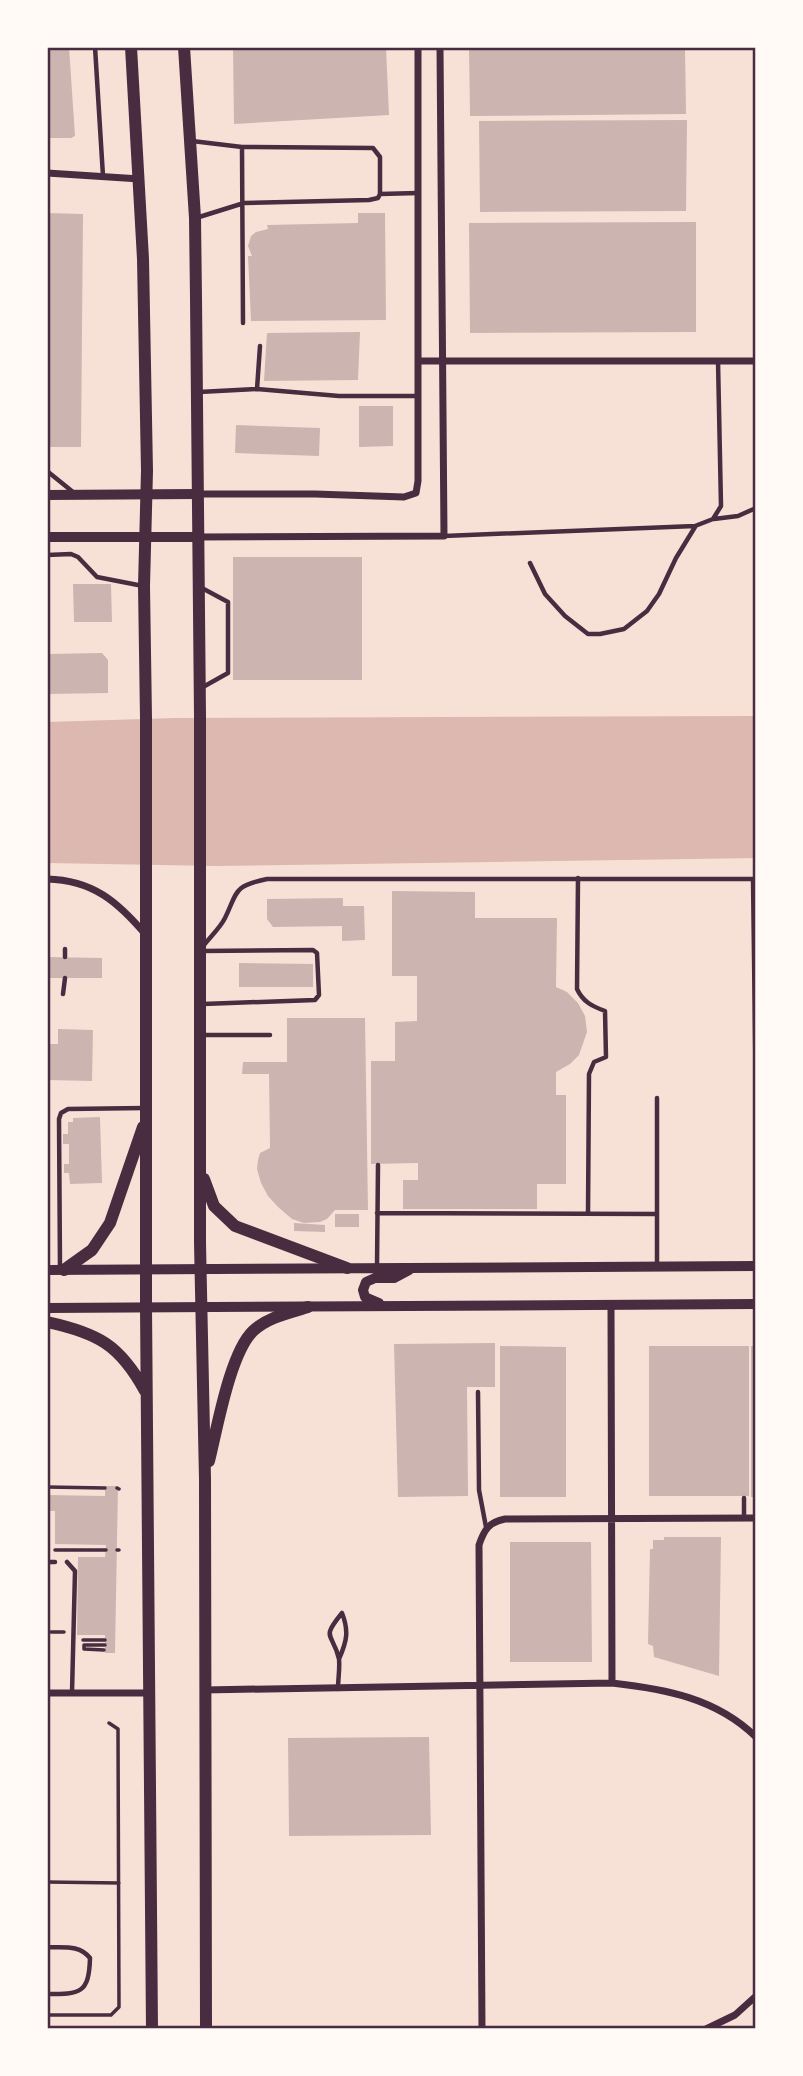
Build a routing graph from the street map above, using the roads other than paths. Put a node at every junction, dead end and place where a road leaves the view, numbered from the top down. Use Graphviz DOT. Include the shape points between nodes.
graph roads {
  1 [pos="95,47"];
  2 [pos="131,47"];
  3 [pos="184,47"];
  4 [pos="418,47"];
  5 [pos="440,47"];
  6 [pos="190,141"];
  7 [pos="242,146"];
  8 [pos="47,173"];
  9 [pos="103,176"];
  10 [pos="140,179"];
  11 [pos="418,193"];
  12 [pos="380,194"];
  13 [pos="244,203"];
  14 [pos="195,218"];
  15 [pos="243,323"];
  16 [pos="260,346"];
  17 [pos="418,361"];
  18 [pos="443,361"];
  19 [pos="718,361"];
  20 [pos="756,361"];
  21 [pos="257,389"];
  22 [pos="197,392"];
  23 [pos="418,396"];
  24 [pos="47,471"];
  25 [pos="147,494"];
  26 [pos="197,494"];
  27 [pos="47,495"];
  28 [pos="77,495"];
  29 [pos="756,509"];
  30 [pos="713,519"];
  31 [pos="695,526"];
  32 [pos="444,536"];
  33 [pos="47,537"];
  34 [pos="146,537"];
  35 [pos="197,537"];
  36 [pos="47,555"];
  37 [pos="530,563"];
  38 [pos="197,585"];
  39 [pos="144,586"];
  40 [pos="199,689"];
  41 [pos="578,878"];
  42 [pos="47,879"];
  43 [pos="754,879"];
  44 [pos="146,936"];
  45 [pos="65,949"];
  46 [pos="199,951"];
  47 [pos="65,957"];
  48 [pos="65,978"];
  49 [pos="63,994"];
  50 [pos="199,1004"];
  51 [pos="754,1012"];
  52 [pos="199,1035"];
  53 [pos="270,1035"];
  54 [pos="657,1098"];
  55 [pos="756,1109"];
  56 [pos="146,1112"];
  57 [pos="378,1166"];
  58 [pos="200,1169"];
  59 [pos="377,1213"];
  60 [pos="589,1214"];
  61 [pos="657,1214"];
  62 [pos="657,1266"];
  63 [pos="756,1266"];
  64 [pos="347,1268"];
  65 [pos="377,1268"];
  66 [pos="201,1269"];
  67 [pos="411,1269"];
  68 [pos="47,1270"];
  69 [pos="62,1270"];
  70 [pos="146,1270"];
  71 [pos="756,1304"];
  72 [pos="611,1305"];
  73 [pos="392,1306"];
  74 [pos="146,1307"];
  75 [pos="201,1307"];
  76 [pos="308,1307"];
  77 [pos="47,1308"];
  78 [pos="47,1322"];
  79 [pos="478,1392"];
  80 [pos="147,1395"];
  81 [pos="205,1479"];
  82 [pos="744,1498"];
  83 [pos="611,1518"];
  84 [pos="744,1518"];
  85 [pos="756,1518"];
  86 [pos="486,1527"];
  87 [pos="47,1562"];
  88 [pos="55,1562"];
  89 [pos="68,1562"];
  90 [pos="339,1660"];
  91 [pos="612,1683"];
  92 [pos="479,1687"];
  93 [pos="338,1689"];
  94 [pos="204,1690"];
  95 [pos="47,1693"];
  96 [pos="72,1693"];
  97 [pos="148,1693"];
  98 [pos="756,1737"];
  99 [pos="47,1947"];
  100 [pos="47,1994"];
  101 [pos="756,1996"];
  102 [pos="152,2029"];
  103 [pos="206,2029"];
  104 [pos="482,2029"];
  105 [pos="706,2029"];
  1 -- 9 [label="lane"];
  2 -- 10 [label="main road"];
  3 -- 6 [label="main road"];
  4 -- 11 [label="street"];
  5 -- 18 [label="street"];
  6 -- 7 [label="lane"];
  6 -- 14 [label="main road"];
  7 -- 12 [label="lane" via="373,148 380,157"];
  7 -- 13 [label="lane"];
  8 -- 9 [label="street"];
  9 -- 10 [label="street"];
  10 -- 25 [label="main road"];
  11 -- 12 [label="lane"];
  11 -- 17 [label="street"];
  12 -- 13 [label="lane" via="369,200"];
  13 -- 14 [label="lane"];
  13 -- 15 [label="lane"];
  14 -- 22 [label="main road"];
  16 -- 21 [label="lane"];
  17 -- 18 [label="street"];
  17 -- 23 [label="street"];
  18 -- 19 [label="street"];
  18 -- 32 [label="street"];
  19 -- 20 [label="street"];
  19 -- 30 [label="lane" via="721,506"];
  21 -- 22 [label="lane"];
  21 -- 23 [label="lane"];
  22 -- 26 [label="main road"];
  23 -- 26 [label="street" via="416,493 404,497"];
  24 -- 28 [label="lane"];
  25 -- 26 [label="street"];
  25 -- 28 [label="street"];
  25 -- 34 [label="main road"];
  26 -- 35 [label="main road"];
  27 -- 28 [label="street"];
  29 -- 30 [label="lane"];
  30 -- 31 [label="lane"];
  31 -- 32 [label="lane"];
  31 -- 37 [label="lane" via="659,594 647,611 624,629 588,634 545,594"];
  32 -- 35 [label="street"];
  33 -- 34 [label="street"];
  34 -- 35 [label="street"];
  34 -- 39 [label="main road"];
  35 -- 38 [label="main road"];
  36 -- 39 [label="lane" via="71,554 97,577"];
  38 -- 40 [label="main road"];
  38 -- 40 [label="lane" via="228,602 228,673"];
  39 -- 44 [label="main road"];
  40 -- 46 [label="main road"];
  41 -- 43 [label="lane"];
  41 -- 46 [label="lane" via="267,879 234,894 224,920"];
  41 -- 60 [label="lane" via="577,989 588,1004 605,1011 606,1057 594,1062 589,1074"];
  42 -- 44 [label="street" via="75,881 99,892"];
  43 -- 51 [label="lane"];
  44 -- 56 [label="main road"];
  45 -- 47 [label="lane"];
  46 -- 50 [label="main road"];
  46 -- 50 [label="lane" via="313,950 317,953 319,995 315,1000"];
  48 -- 49 [label="lane"];
  50 -- 52 [label="main road"];
  51 -- 55 [label="lane"];
  52 -- 53 [label="lane"];
  52 -- 58 [label="main road"];
  54 -- 61 [label="lane"];
  56 -- 69 [label="main road" via="110,1223 92,1250"];
  56 -- 69 [label="lane" via="61,1112"];
  56 -- 70 [label="main road"];
  57 -- 59 [label="lane"];
  58 -- 64 [label="main road" via="214,1206 235,1226"];
  58 -- 66 [label="main road"];
  59 -- 60 [label="lane"];
  59 -- 65 [label="lane"];
  60 -- 61 [label="lane"];
  61 -- 62 [label="lane"];
  62 -- 63 [label="street"];
  62 -- 67 [label="street"];
  64 -- 65 [label="street"];
  64 -- 66 [label="street"];
  65 -- 67 [label="street"];
  66 -- 70 [label="street"];
  66 -- 75 [label="main road"];
  67 -- 73 [label="street" via="394,1278 372,1278 363,1286 369,1300"];
  68 -- 69 [label="street"];
  69 -- 70 [label="street"];
  70 -- 74 [label="main road"];
  71 -- 72 [label="street"];
  72 -- 73 [label="street"];
  72 -- 83 [label="street"];
  73 -- 76 [label="street"];
  74 -- 75 [label="street"];
  74 -- 77 [label="street"];
  74 -- 80 [label="main road"];
  75 -- 76 [label="street"];
  75 -- 81 [label="main road"];
  76 -- 81 [label="main road" via="269,1320 246,1339 230,1379"];
  78 -- 80 [label="main road" via="110,1345 124,1357"];
  79 -- 86 [label="lane" via="479,1490"];
  80 -- 97 [label="main road"];
  81 -- 94 [label="main road"];
  82 -- 84 [label="lane"];
  83 -- 84 [label="street"];
  83 -- 86 [label="street" via="505,1519"];
  83 -- 91 [label="street"];
  84 -- 85 [label="street"];
  86 -- 92 [label="street" via="479,1545"];
  87 -- 88 [label="lane"];
  89 -- 96 [label="lane" via="75,1571"];
  90 -- 90 [label="lane" via="347,1635 342,1613 328,1635"];
  90 -- 93 [label="lane"];
  91 -- 92 [label="street"];
  91 -- 98 [label="street" via="655,1688 719,1708"];
  92 -- 93 [label="street"];
  92 -- 104 [label="street"];
  93 -- 94 [label="street"];
  94 -- 103 [label="main road"];
  95 -- 96 [label="street"];
  96 -- 97 [label="street"];
  97 -- 102 [label="main road"];
  99 -- 100 [label="lane" via="76,1948 90,1958 83,1989"];
  101 -- 105 [label="street" via="735,2015"];
}
